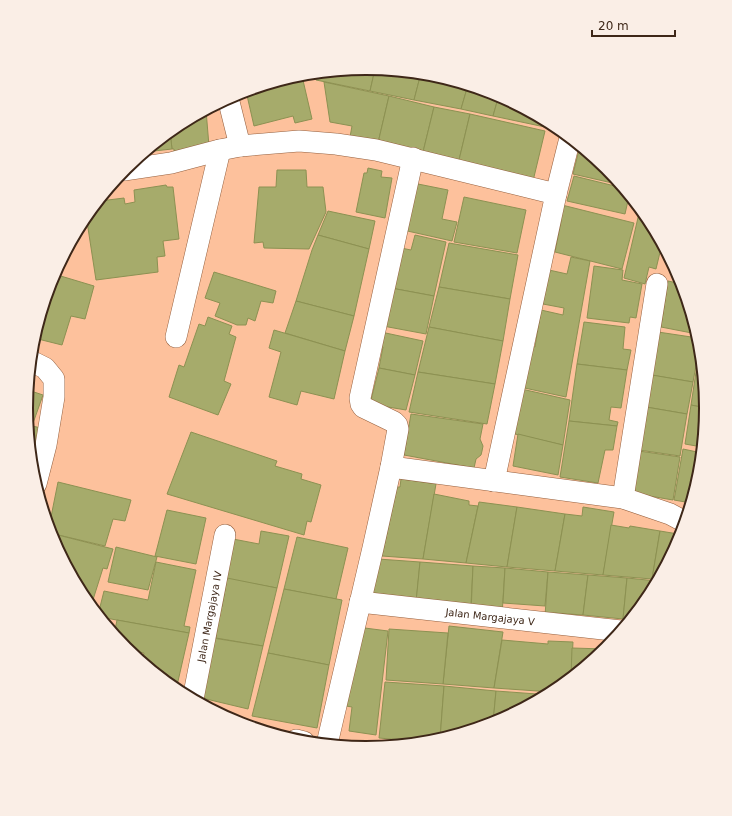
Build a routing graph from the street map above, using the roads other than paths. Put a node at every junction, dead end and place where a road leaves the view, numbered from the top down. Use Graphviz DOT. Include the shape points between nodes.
graph roads {
  1 [pos="230,104"];
  2 [pos="569,144"];
  3 [pos="240,146"];
  4 [pos="220,150"];
  5 [pos="412,158"];
  6 [pos="136,168"];
  7 [pos="556,194"];
  8 [pos="656,284"];
  9 [pos="176,337"];
  10 [pos="36,364"];
  11 [pos="391,467"];
  12 [pos="39,473"];
  13 [pos="494,481"];
  14 [pos="623,498"];
  15 [pos="680,519"];
  16 [pos="225,535"];
  17 [pos="360,602"];
  18 [pos="615,629"];
  19 [pos="194,693"];
  20 [pos="327,738"];
  1 -- 3 [label="street"];
  2 -- 7 [label="street"];
  3 -- 4 [label="street"];
  3 -- 5 [label="street" via="299,141 376,150"];
  4 -- 6 [label="street" via="171,163"];
  4 -- 9 [label="street"];
  5 -- 7 [label="street"];
  5 -- 11 [label="street" via="360,398 364,408 397,425"];
  7 -- 13 [label="street"];
  8 -- 14 [label="street"];
  10 -- 12 [label="street" via="45,368 54,379 54,397"];
  11 -- 13 [label="street"];
  11 -- 17 [label="street"];
  13 -- 14 [label="street"];
  14 -- 15 [label="street"];
  16 -- 19 [label="street, Jalan Margajaya IV"];
  17 -- 18 [label="street, Jalan Margajaya V"];
  17 -- 20 [label="street"];
}
